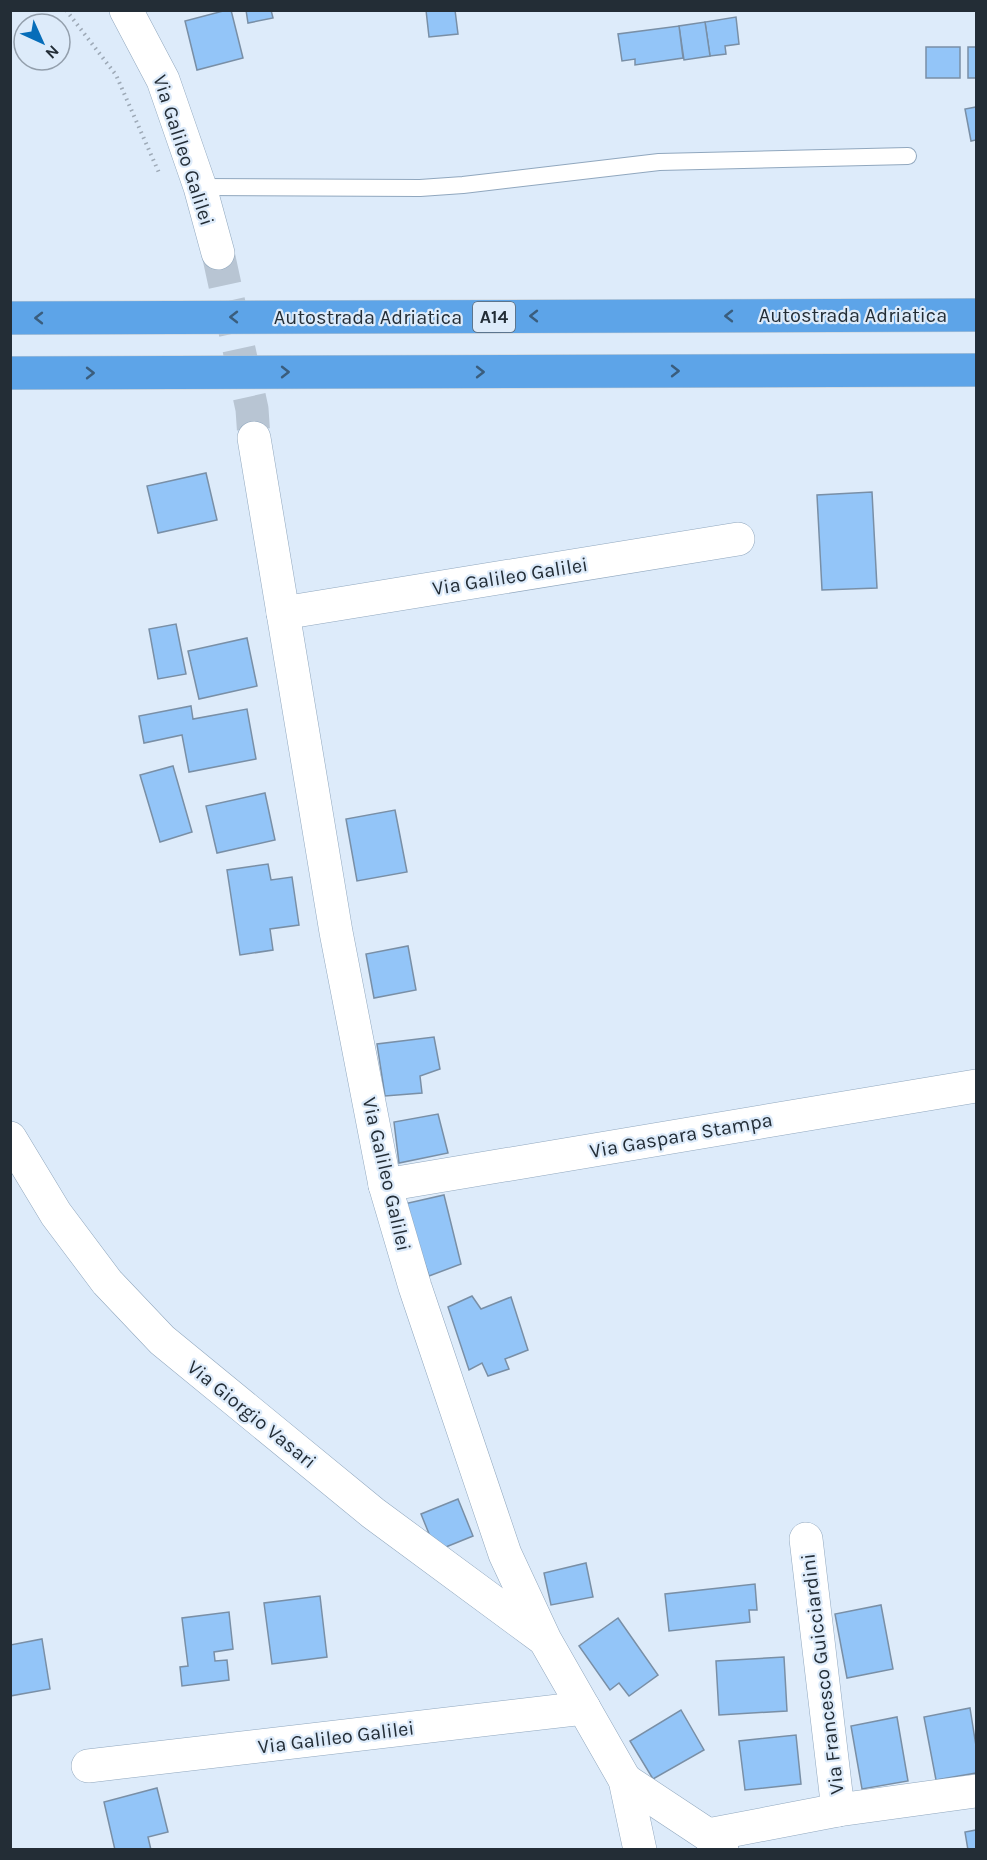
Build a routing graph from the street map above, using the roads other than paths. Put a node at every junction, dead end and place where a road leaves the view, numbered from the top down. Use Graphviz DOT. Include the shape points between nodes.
graph roads {
  1 [pos="130,13"];
  2 [pos="908,156"];
  3 [pos="200,187"];
  4 [pos="218,253"];
  5 [pos="976,315"];
  6 [pos="10,318"];
  7 [pos="976,370"];
  8 [pos="10,373"];
  9 [pos="254,438"];
  10 [pos="738,539"];
  11 [pos="283,613"];
  12 [pos="976,1086"];
  13 [pos="10,1138"];
  14 [pos="386,1185"];
  15 [pos="806,1539"];
  16 [pos="545,1640"];
  17 [pos="584,1708"];
  18 [pos="88,1766"];
  19 [pos="625,1780"];
  20 [pos="976,1791"];
  21 [pos="838,1809"];
  22 [pos="715,1842"];
  23 [pos="640,1850"];
  1 -- 3 [label="street, Via Galileo Galilei" via="163,80"];
  2 -- 3 [label="lane" via="659,162 420,188"];
  3 -- 4 [label="street, Via Galileo Galilei"];
  5 -- 6 [label="highway, Autostrada Adriatica / A14, one-way"];
  8 -- 7 [label="highway, one-way"];
  9 -- 11 [label="street, Via Galileo Galilei"];
  10 -- 11 [label="street, Via Galileo Galilei"];
  11 -- 14 [label="street, Via Galileo Galilei" via="336,932"];
  12 -- 14 [label="street, Via Gaspara Stampa"];
  13 -- 16 [label="street, Via Giorgio Vasari" via="56,1214 107,1282 162,1340 373,1513"];
  14 -- 16 [label="street, Via Galileo Galilei" via="415,1287 501,1543"];
  15 -- 21 [label="street, Via Francesco Guicciardini"];
  16 -- 17 [label="street, Via Galileo Galilei"];
  17 -- 18 [label="street, Via Galileo Galilei"];
  17 -- 19 [label="street, Via Galileo Galilei"];
  19 -- 22 [label="street"];
  19 -- 23 [label="street, Via Galileo Galilei"];
  20 -- 21 [label="street"];
  21 -- 22 [label="street"];
}
